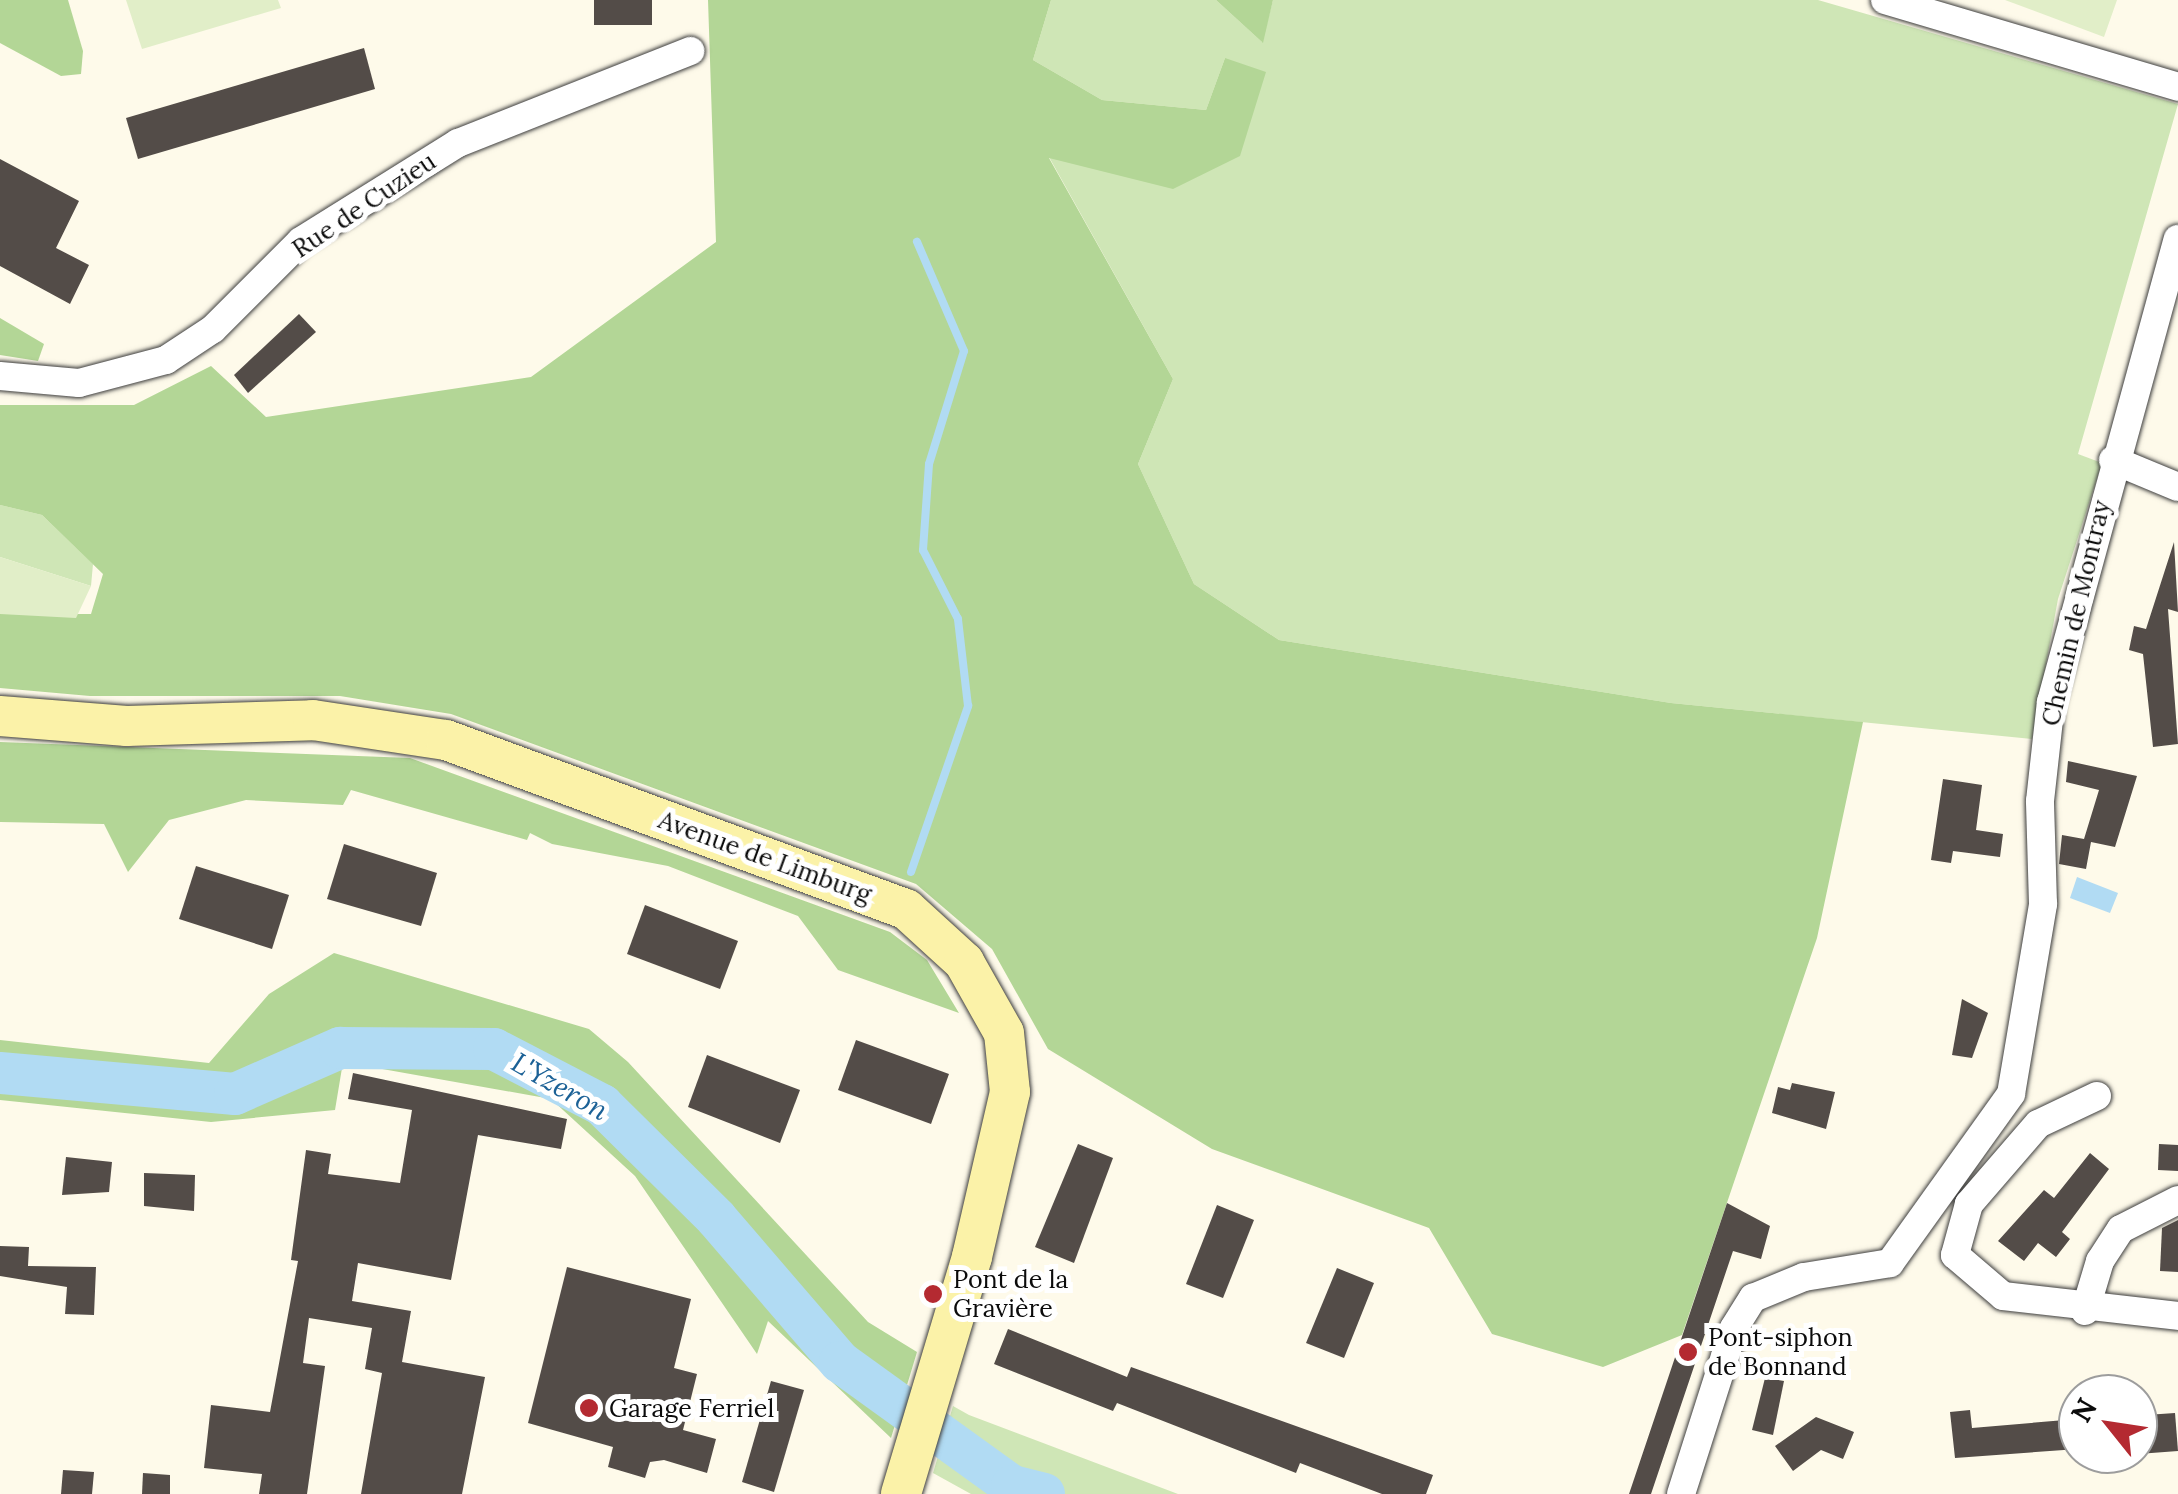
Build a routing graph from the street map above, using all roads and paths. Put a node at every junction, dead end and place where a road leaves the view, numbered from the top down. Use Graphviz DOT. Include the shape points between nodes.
graph roads {
  1 [pos="1885,0"];
  2 [pos="690,52"];
  3 [pos="2178,87"];
  4 [pos="2178,238"];
  5 [pos="0,376"];
  6 [pos="2113,460"];
  7 [pos="2178,487"];
  8 [pos="0,716"];
  9 [pos="2097,1096"];
  10 [pos="2178,1200"];
  11 [pos="2084,1310"];
  12 [pos="2178,1316"];
  13 [pos="904,1481"];
  14 [pos="1681,1494"];
  1 -- 3 [label="street"];
  2 -- 5 [label="street, Rue de Cuzieu" via="458,143 301,241 213,329 166,360 79,383"];
  4 -- 6 [label="street, Chemin de Montray"];
  6 -- 7 [label="street"];
  6 -- 14 [label="street, Chemin de Montray" via="2051,702 2040,801 2043,904 2010,1094 1890,1263 1804,1276 1753,1298 1734,1328"];
  8 -- 13 [label="street, Avenue de Limburg" via="127,726 313,720 446,740 906,909 972,976 1004,1033 1010,1092"];
  9 -- 11 [label="street" via="2038,1124 1970,1204 1955,1255 2004,1296"];
  10 -- 11 [label="street" via="2121,1229 2100,1262"];
  11 -- 12 [label="street"];
}
